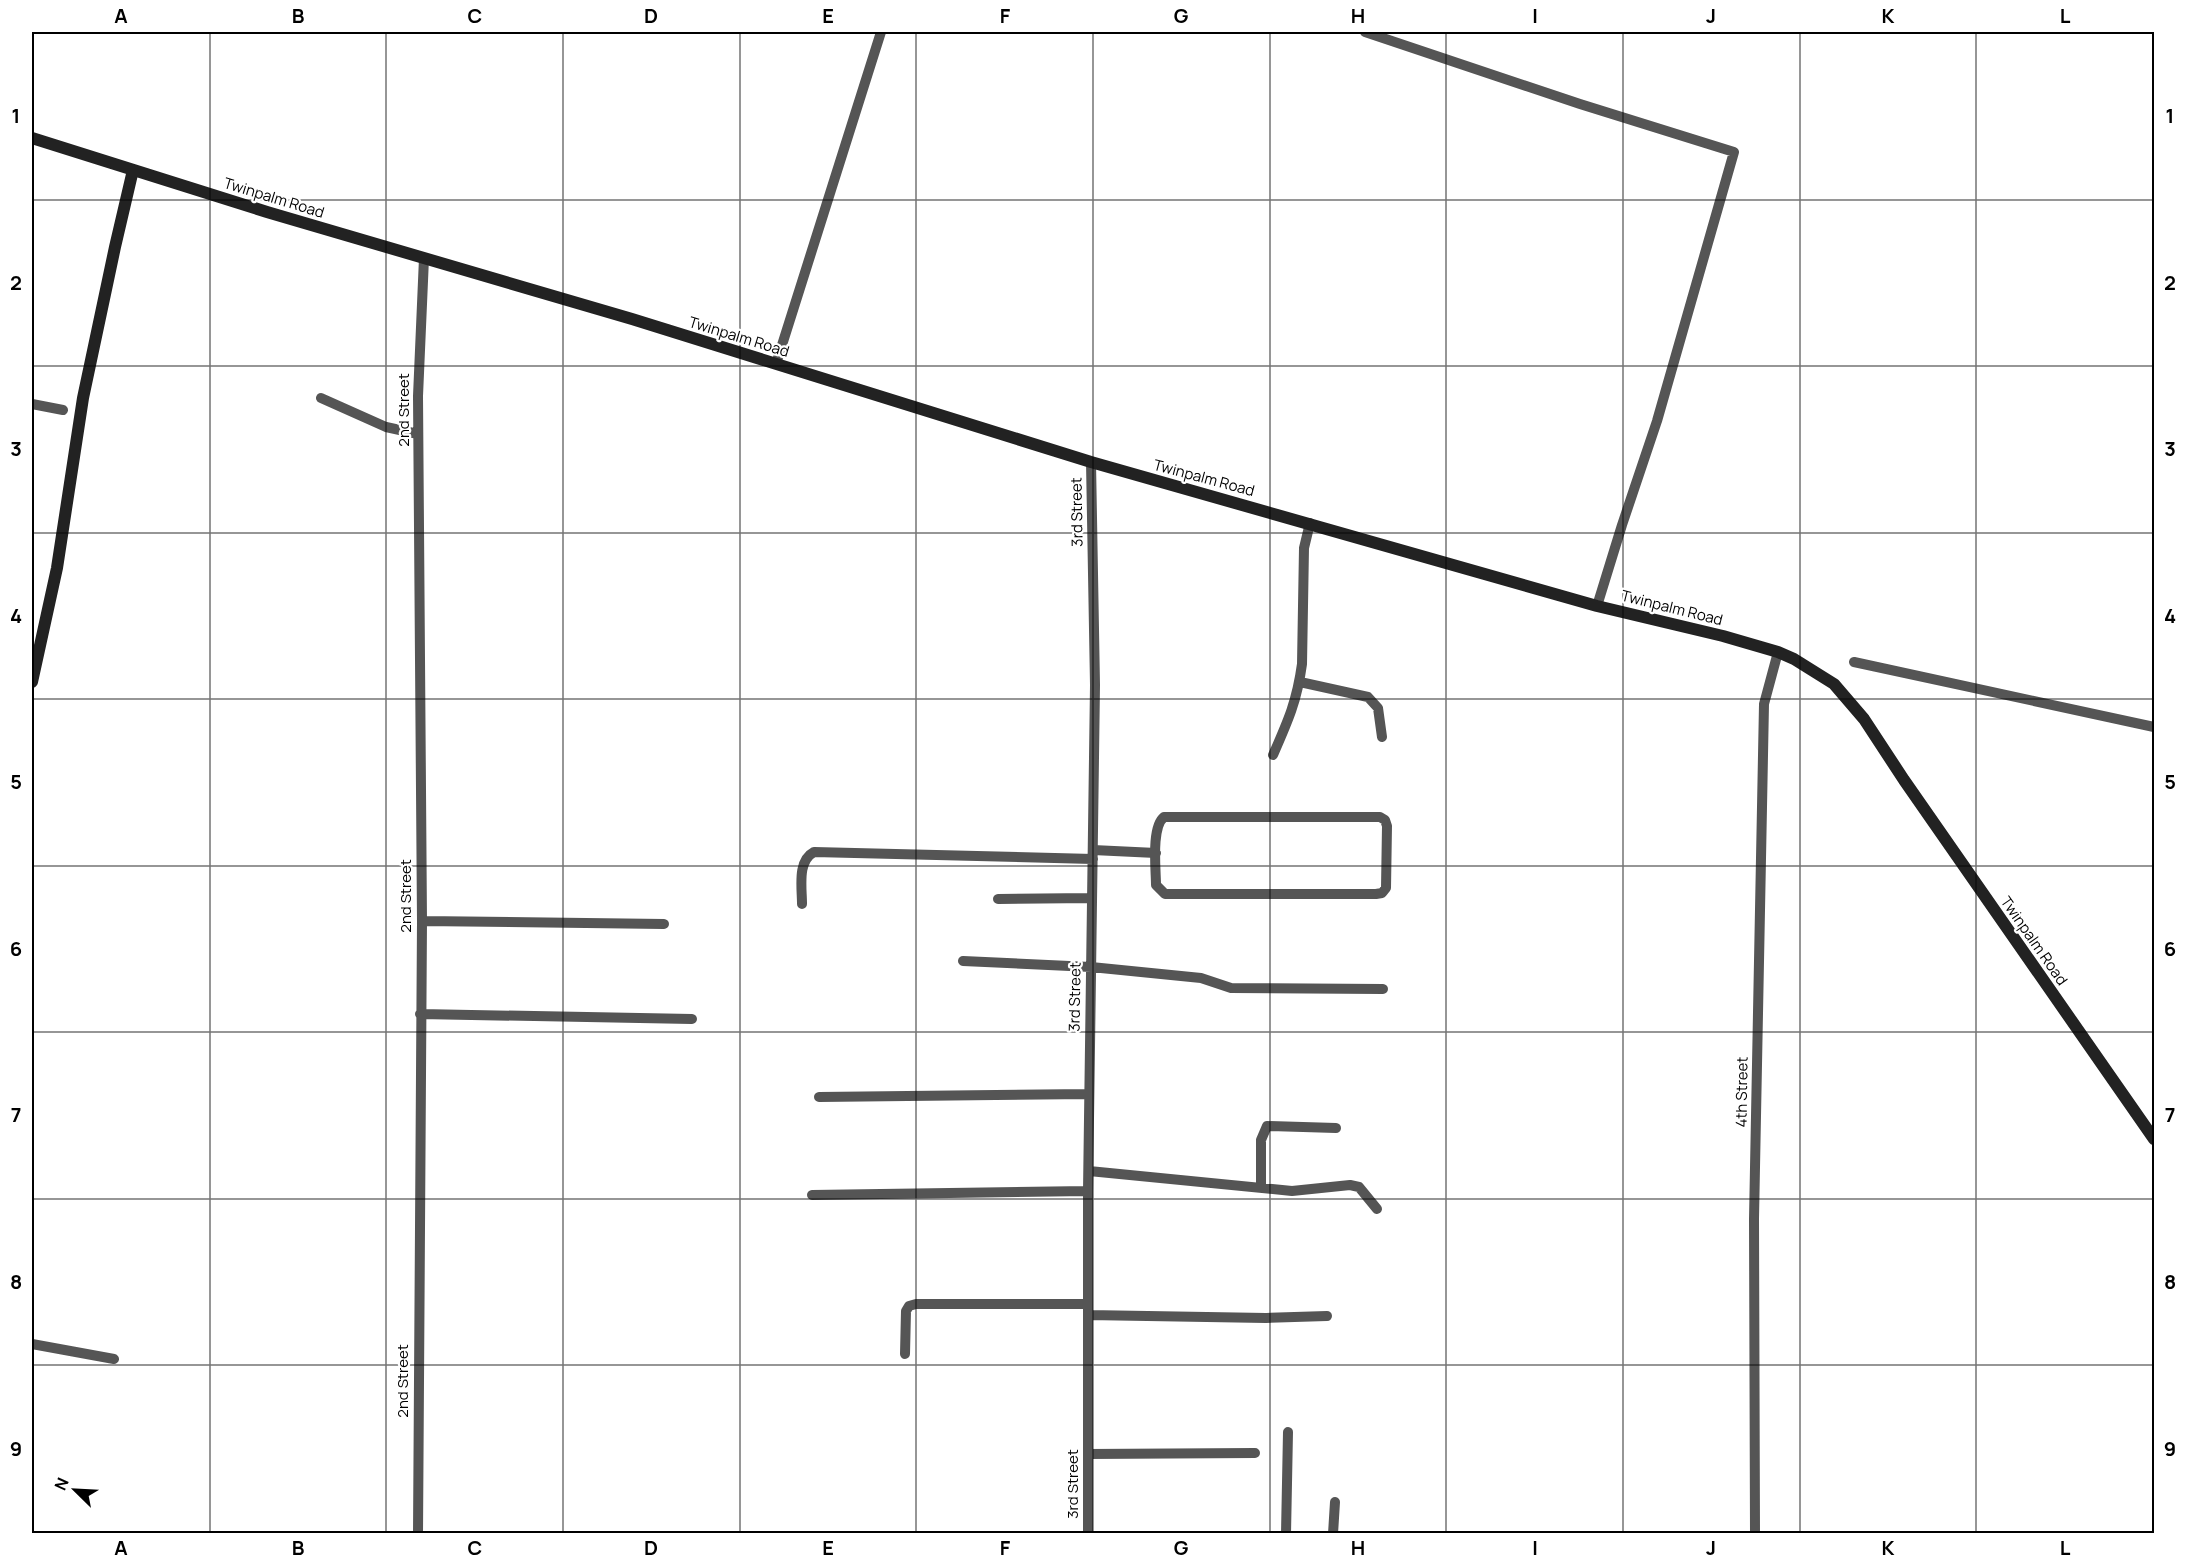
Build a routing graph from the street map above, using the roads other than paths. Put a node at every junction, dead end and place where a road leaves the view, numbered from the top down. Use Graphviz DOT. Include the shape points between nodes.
graph roads {
  1 [pos="881,32"];
  2 [pos="1365,32"];
  3 [pos="32,138"];
  4 [pos="134,170"];
  5 [pos="424,258"];
  6 [pos="776,364"];
  7 [pos="321,398"];
  8 [pos="32,404"];
  9 [pos="63,410"];
  10 [pos="418,434"];
  11 [pos="1091,462"];
  12 [pos="1310,523"];
  13 [pos="1597,606"];
  14 [pos="1778,652"];
  15 [pos="1854,662"];
  16 [pos="32,682"];
  17 [pos="1300,682"];
  18 [pos="2154,727"];
  19 [pos="1382,737"];
  20 [pos="1273,755"];
  21 [pos="1156,853"];
  22 [pos="1093,854"];
  23 [pos="1092,898"];
  24 [pos="998,899"];
  25 [pos="802,904"];
  26 [pos="422,921"];
  27 [pos="664,924"];
  28 [pos="963,961"];
  29 [pos="1091,967"];
  30 [pos="1383,988"];
  31 [pos="420,1014"];
  32 [pos="692,1019"];
  33 [pos="1089,1094"];
  34 [pos="819,1097"];
  35 [pos="1336,1128"];
  36 [pos="2154,1139"];
  37 [pos="1089,1171"];
  38 [pos="1261,1188"];
  39 [pos="1088,1191"];
  40 [pos="812,1195"];
  41 [pos="1377,1209"];
  42 [pos="1088,1310"];
  43 [pos="1328,1316"];
  44 [pos="32,1344"];
  45 [pos="905,1354"];
  46 [pos="114,1359"];
  47 [pos="1288,1432"];
  48 [pos="1255,1453"];
  49 [pos="1088,1454"];
  50 [pos="1335,1502"];
  51 [pos="418,1533"];
  52 [pos="1088,1533"];
  53 [pos="1286,1533"];
  54 [pos="1333,1533"];
  55 [pos="1755,1533"];
  1 -- 6 [label="street"];
  2 -- 13 [label="street" via="1734,152 1657,421"];
  3 -- 4 [label="main road, Twinpalm Road"];
  4 -- 5 [label="main road, Twinpalm Road"];
  4 -- 16 [label="main road" via="83,398 57,568"];
  5 -- 6 [label="main road, Twinpalm Road"];
  5 -- 10 [label="street, 2nd Street"];
  6 -- 11 [label="main road, Twinpalm Road"];
  7 -- 10 [label="street" via="386,427"];
  8 -- 9 [label="street"];
  10 -- 26 [label="street, 2nd Street"];
  11 -- 12 [label="main road, Twinpalm Road"];
  11 -- 22 [label="street, 3rd Street"];
  12 -- 13 [label="main road, Twinpalm Road"];
  12 -- 17 [label="street" via="1304,548"];
  13 -- 14 [label="main road, Twinpalm Road"];
  14 -- 36 [label="main road, Twinpalm Road" via="1834,684 1864,719"];
  14 -- 55 [label="street, 4th Street" via="1764,704 1754,1219"];
  15 -- 18 [label="street"];
  17 -- 19 [label="street" via="1368,697 1378,708"];
  17 -- 20 [label="street" via="1294,709"];
  21 -- 21 [label="street" via="1156,885 1164,894 1376,894 1386,888 1387,826 1380,817 1164,817 1157,828"];
  21 -- 22 [label="street"];
  22 -- 23 [label="street, 3rd Street"];
  22 -- 25 [label="street" via="814,852 808,855 803,868"];
  23 -- 24 [label="street"];
  23 -- 29 [label="street, 3rd Street"];
  26 -- 27 [label="street"];
  26 -- 31 [label="street, 2nd Street"];
  28 -- 29 [label="street"];
  29 -- 30 [label="street" via="1201,978 1231,988"];
  29 -- 33 [label="street, 3rd Street"];
  31 -- 32 [label="street"];
  31 -- 51 [label="street, 2nd Street"];
  33 -- 34 [label="street"];
  33 -- 37 [label="street, 3rd Street"];
  35 -- 38 [label="street" via="1267,1126 1261,1140"];
  37 -- 38 [label="street"];
  37 -- 39 [label="street, 3rd Street"];
  38 -- 41 [label="street" via="1292,1191 1350,1185 1359,1187"];
  39 -- 40 [label="street"];
  39 -- 42 [label="street, 3rd Street"];
  42 -- 43 [label="street" via="1266,1318"];
  42 -- 45 [label="street" via="916,1304 906,1311"];
  42 -- 49 [label="street, 3rd Street"];
  44 -- 46 [label="street"];
  47 -- 53 [label="street"];
  48 -- 49 [label="street"];
  49 -- 52 [label="street, 3rd Street"];
  50 -- 54 [label="street"];
}
